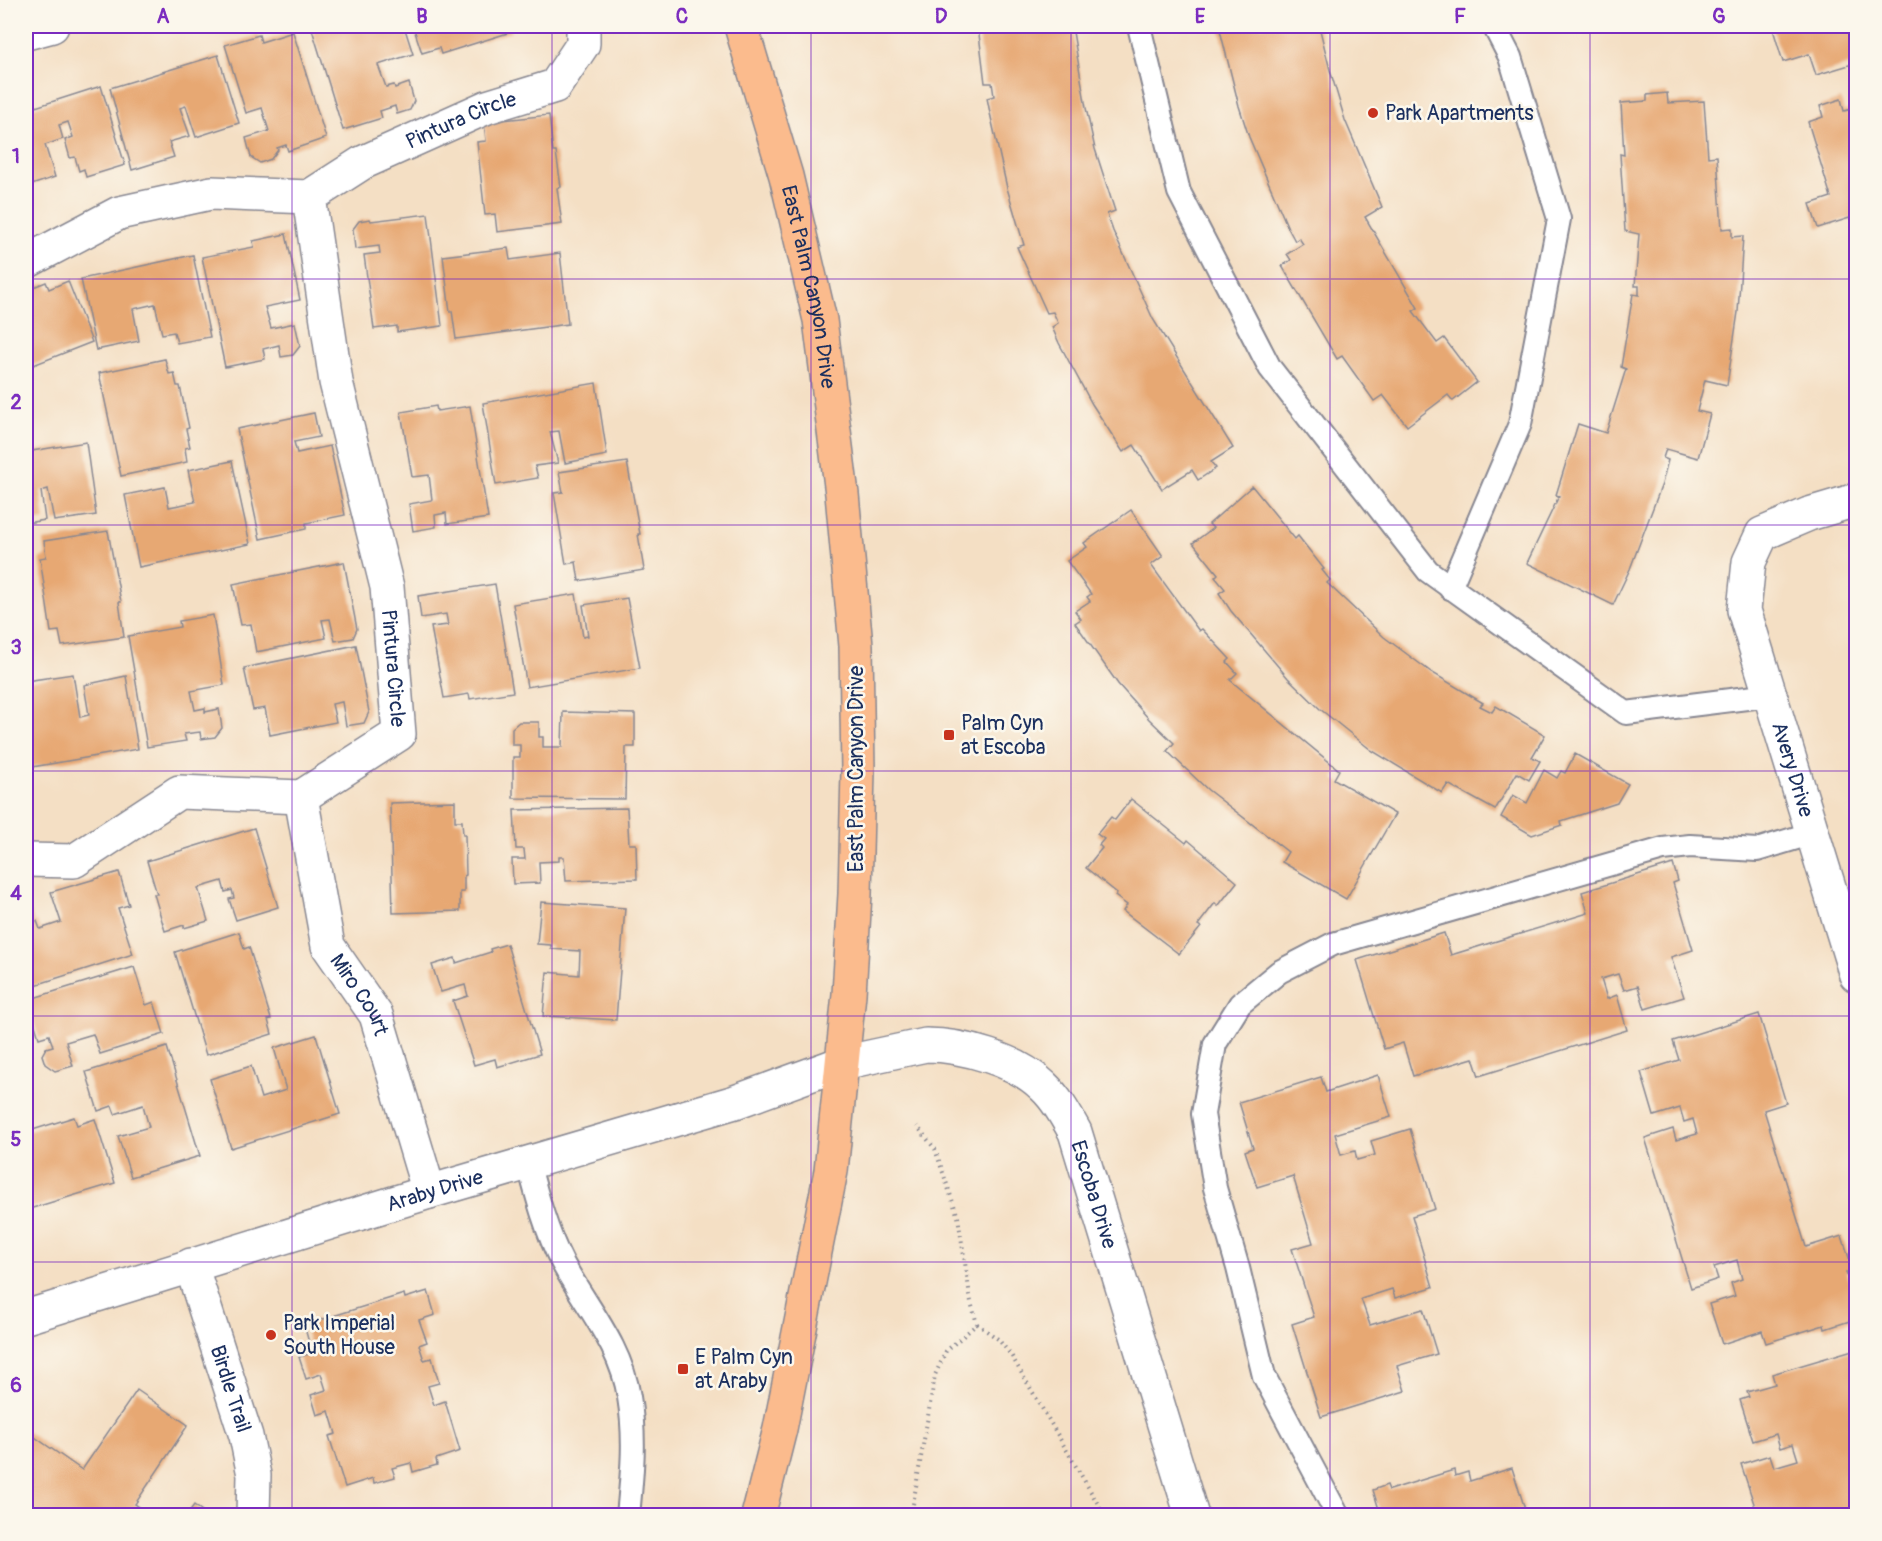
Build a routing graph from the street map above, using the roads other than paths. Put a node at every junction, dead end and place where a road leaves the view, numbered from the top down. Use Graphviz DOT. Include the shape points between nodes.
graph roads {
  1 [pos="52,26"];
  2 [pos="583,26"];
  3 [pos="741,26"];
  4 [pos="1139,26"];
  5 [pos="1494,26"];
  6 [pos="26,33"];
  7 [pos="309,197"];
  8 [pos="26,262"];
  9 [pos="1857,500"];
  10 [pos="1450,588"];
  11 [pos="1771,694"];
  12 [pos="301,797"];
  13 [pos="1813,833"];
  14 [pos="26,860"];
  15 [pos="1857,975"];
  16 [pos="842,1063"];
  17 [pos="528,1162"];
  18 [pos="429,1192"];
  19 [pos="191,1265"];
  20 [pos="26,1317"];
  21 [pos="253,1515"];
  22 [pos="628,1515"];
  23 [pos="758,1515"];
  24 [pos="1192,1515"];
  25 [pos="1338,1515"];
  1 -- 6 [label="street"];
  2 -- 7 [label="street, Pintura Circle" via="584,44 555,86 487,107 362,163"];
  3 -- 16 [label="main road, East Palm Canyon Drive" via="786,176 820,320 844,518 856,646 858,771 855,894"];
  4 -- 10 [label="lane" via="1179,192 1270,368 1428,572"];
  5 -- 10 [label="lane" via="1510,57 1559,219 1520,424"];
  7 -- 8 [label="street" via="211,193 119,213"];
  7 -- 12 [label="street, Pintura Circle" via="336,382 387,587 399,734"];
  9 -- 11 [label="street, Avery Drive" via="1762,534 1749,562 1744,610"];
  10 -- 11 [label="lane" via="1626,713"];
  11 -- 13 [label="street, Avery Drive"];
  12 -- 14 [label="street" via="179,792 74,861"];
  12 -- 18 [label="street, Miro Court" via="328,946 376,1014"];
  13 -- 15 [label="street, Avery Drive"];
  13 -- 25 [label="lane" via="1757,850 1690,846 1663,849 1333,944 1279,972 1240,1004 1215,1044 1203,1114 1215,1188 1264,1376"];
  16 -- 17 [label="street, Araby Drive" via="735,1102"];
  16 -- 23 [label="main road, East Palm Canyon Drive" via="831,1171 780,1429"];
  16 -- 24 [label="street, Escoba Drive" via="926,1044 940,1045 1009,1063 1042,1085 1062,1107 1075,1132"];
  17 -- 18 [label="street, Araby Drive"];
  17 -- 22 [label="lane" via="561,1259 605,1330 629,1395 634,1443"];
  18 -- 19 [label="street, Araby Drive"];
  19 -- 20 [label="street, Araby Drive"];
  19 -- 21 [label="street, Birdle Trail" via="246,1436 255,1475"];
}
